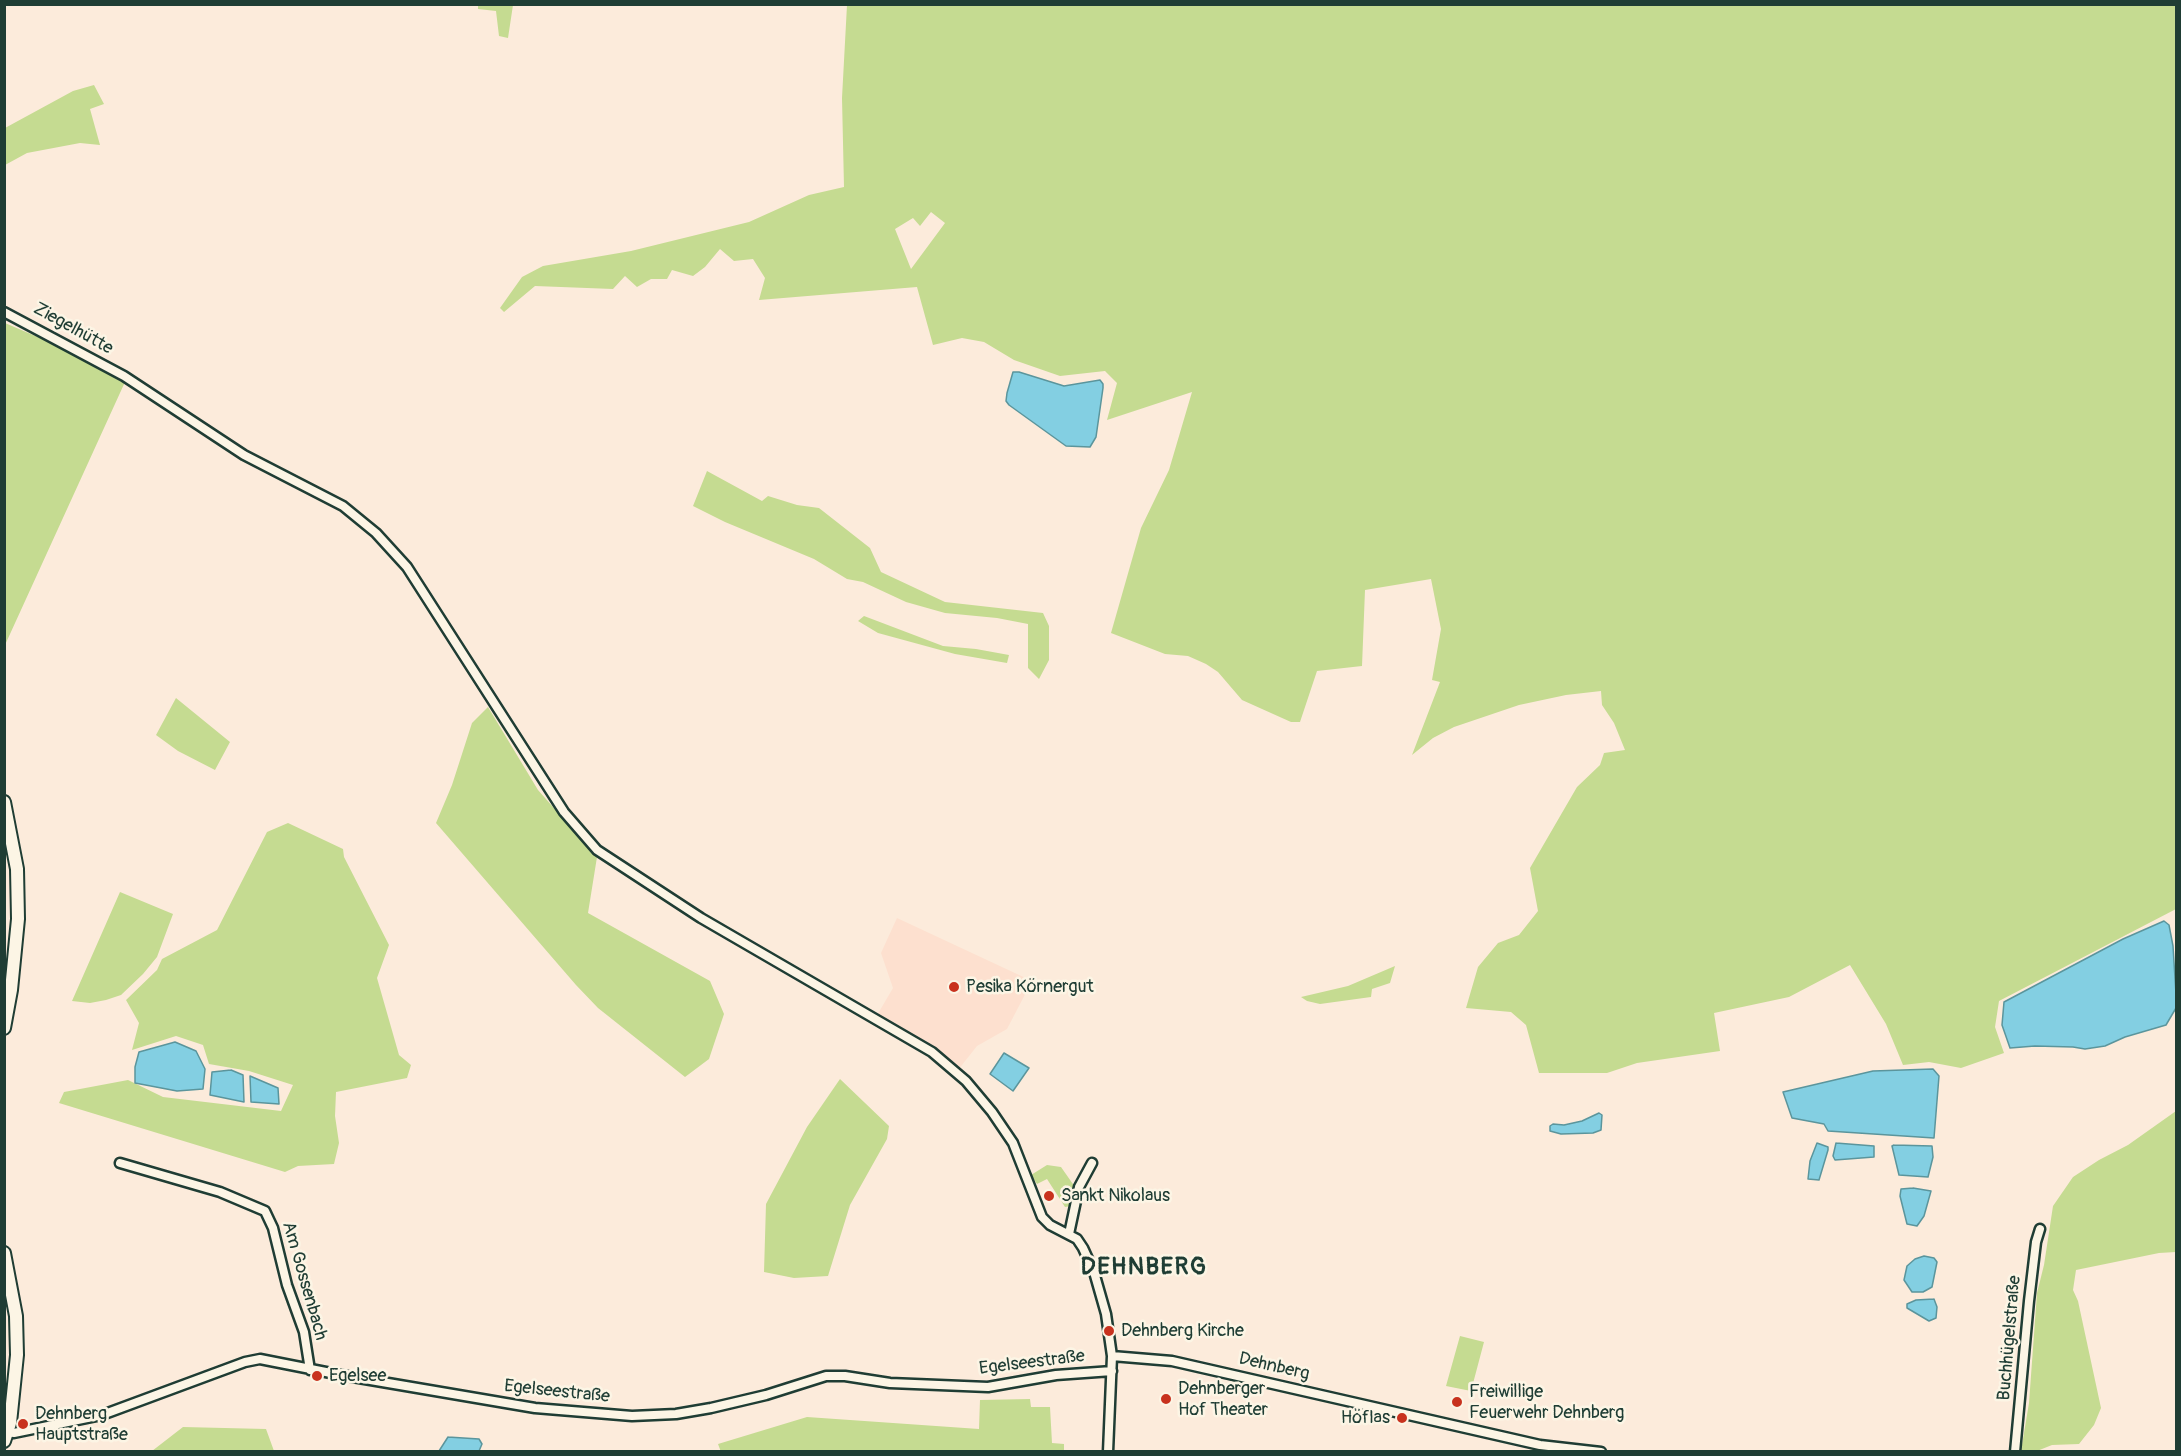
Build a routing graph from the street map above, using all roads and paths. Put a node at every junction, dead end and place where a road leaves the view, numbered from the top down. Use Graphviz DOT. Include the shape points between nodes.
graph roads {
  1 [pos="4,312"];
  2 [pos="4,802"];
  3 [pos="4,1028"];
  4 [pos="120,1163"];
  5 [pos="1092,1163"];
  6 [pos="2040,1229"];
  7 [pos="1069,1234"];
  8 [pos="4,1253"];
  9 [pos="1112,1356"];
  10 [pos="310,1370"];
  11 [pos="1112,1371"];
  12 [pos="6,1436"];
  13 [pos="1108,1452"];
  14 [pos="1601,1452"];
  15 [pos="2015,1452"];
  1 -- 7 [label="street, Ziegelhütte" via="124,376 244,455 343,506 376,533 407,567 564,812 597,850 701,918 932,1052 966,1081 992,1112 1013,1143 1042,1217"];
  2 -- 3 [label="street" via="17,869 18,919"];
  4 -- 10 [label="street, Am Gossenbach" via="220,1192 265,1211 304,1332"];
  5 -- 7 [label="street" via="1079,1187"];
  6 -- 15 [label="street, Buchhügelstraße"];
  7 -- 9 [label="street" via="1083,1248 1094,1272"];
  8 -- 12 [label="street" via="17,1335 15,1384"];
  9 -- 11 [label="street"];
  9 -- 14 [label="street, Dehnberg" via="1172,1361 1540,1445"];
  10 -- 11 [label="street, Egelseestraße" via="535,1408 632,1416 711,1408 826,1376 988,1387 1056,1375"];
  10 -- 12 [label="street, Egelseestraße" via="252,1360 102,1415"];
  11 -- 13 [label="street"];
}
